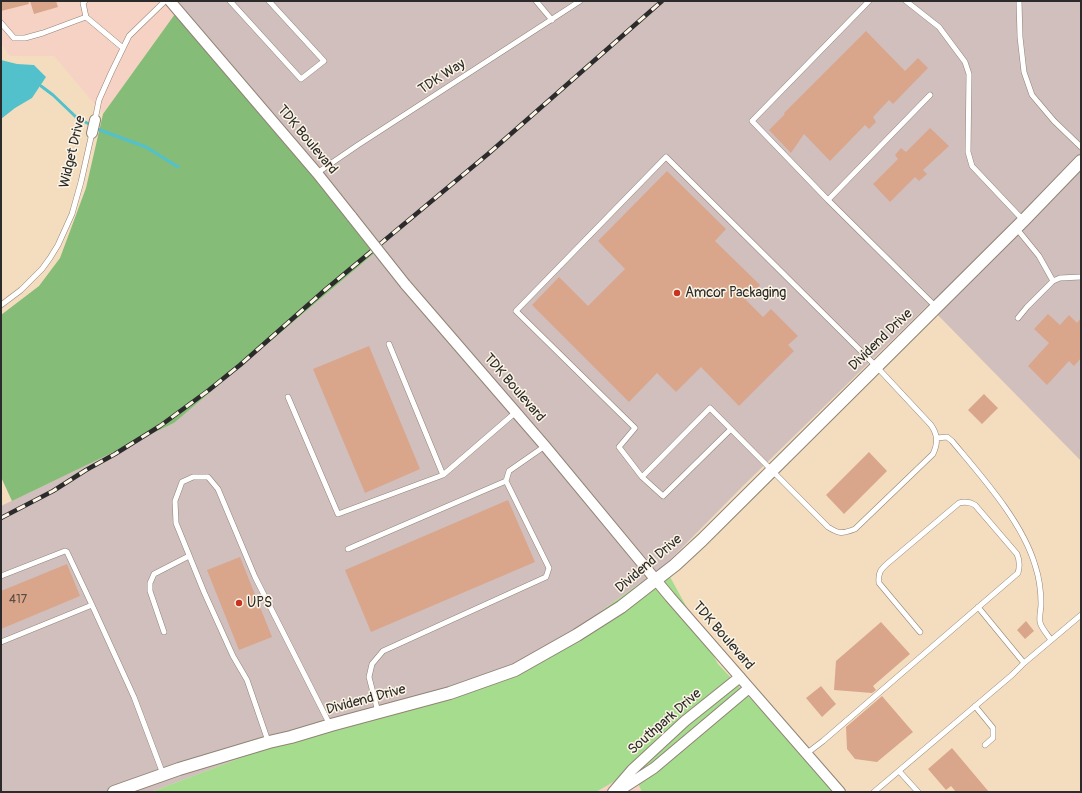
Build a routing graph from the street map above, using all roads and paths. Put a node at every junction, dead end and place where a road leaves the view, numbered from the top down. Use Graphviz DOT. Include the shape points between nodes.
graph roads {
  1 [pos="85,1"];
  2 [pos="165,1"];
  3 [pos="170,1"];
  4 [pos="230,1"];
  5 [pos="269,1"];
  6 [pos="536,1"];
  7 [pos="580,1"];
  8 [pos="869,1"];
  9 [pos="906,1"];
  10 [pos="1019,1"];
  11 [pos="86,17"];
  12 [pos="552,20"];
  13 [pos="1,23"];
  14 [pos="123,48"];
  15 [pos="930,95"];
  16 [pos="95,120"];
  17 [pos="92,133"];
  18 [pos="1081,147"];
  19 [pos="1081,161"];
  20 [pos="317,173"];
  21 [pos="828,200"];
  22 [pos="1020,224"];
  23 [pos="1081,277"];
  24 [pos="1053,280"];
  25 [pos="1,305"];
  26 [pos="936,308"];
  27 [pos="1018,318"];
  28 [pos="389,344"];
  29 [pos="876,366"];
  30 [pos="288,397"];
  31 [pos="516,412"];
  32 [pos="731,429"];
  33 [pos="937,438"];
  34 [pos="545,446"];
  35 [pos="772,469"];
  36 [pos="443,475"];
  37 [pos="642,477"];
  38 [pos="506,481"];
  39 [pos="348,549"];
  40 [pos="189,556"];
  41 [pos="1,576"];
  42 [pos="656,580"];
  43 [pos="92,605"];
  44 [pos="978,607"];
  45 [pos="1081,615"];
  46 [pos="164,632"];
  47 [pos="920,632"];
  48 [pos="1051,640"];
  49 [pos="1,642"];
  50 [pos="1024,663"];
  51 [pos="740,677"];
  52 [pos="749,688"];
  53 [pos="975,706"];
  54 [pos="378,713"];
  55 [pos="331,725"];
  56 [pos="269,742"];
  57 [pos="985,745"];
  58 [pos="806,754"];
  59 [pos="899,771"];
  60 [pos="163,775"];
  61 [pos="114,792"];
  62 [pos="613,792"];
  63 [pos="617,792"];
  64 [pos="840,792"];
  65 [pos="874,792"];
  66 [pos="918,792"];
  1 -- 11 [label="lane" via="83,3"];
  2 -- 14 [label="lane, Widget Drive" via="129,36"];
  3 -- 20 [label="street, TDK Boulevard"];
  4 -- 5 [label="lane" via="301,79 324,61"];
  6 -- 12 [label="lane"];
  7 -- 12 [label="lane, TDK Way"];
  8 -- 21 [label="lane" via="752,121"];
  9 -- 22 [label="lane" via="939,27 965,62 969,74 968,152 972,166"];
  10 -- 18 [label="lane" via="1024,72 1032,95"];
  11 -- 13 [label="lane" via="43,34 25,38 14,38"];
  11 -- 14 [label="lane"];
  12 -- 20 [label="lane, TDK Way"];
  14 -- 16 [label="lane, Widget Drive" via="99,100"];
  15 -- 21 [label="lane"];
  16 -- 17 [label="street, Widget Drive"];
  17 -- 25 [label="lane, Widget Drive" via="72,214 58,245 42,269"];
  19 -- 22 [label="street, Dividend Drive"];
  20 -- 31 [label="street, TDK Boulevard, bridge" via="405,284"];
  21 -- 26 [label="lane"];
  22 -- 24 [label="lane"];
  22 -- 26 [label="street, Dividend Drive"];
  23 -- 24 [label="lane"];
  24 -- 27 [label="lane"];
  26 -- 29 [label="street, Dividend Drive"];
  28 -- 36 [label="lane"];
  29 -- 33 [label="lane" via="931,425"];
  29 -- 35 [label="street, Dividend Drive"];
  29 -- 37 [label="lane" via="666,157 516,311 635,428 619,447"];
  30 -- 36 [label="lane" via="338,514"];
  31 -- 34 [label="street, TDK Boulevard"];
  31 -- 36 [label="lane"];
  32 -- 35 [label="lane"];
  32 -- 37 [label="lane" via="662,496"];
  32 -- 37 [label="lane" via="710,408"];
  33 -- 35 [label="lane" via="933,454 855,530 846,533 828,527"];
  33 -- 48 [label="lane" via="947,437 952,441 993,492 1024,540 1039,582 1040,623"];
  34 -- 38 [label="lane" via="509,471"];
  34 -- 42 [label="street, TDK Boulevard"];
  35 -- 42 [label="street, Dividend Drive" via="697,545"];
  38 -- 39 [label="lane"];
  38 -- 54 [label="lane" via="549,568 546,577 383,651 372,664 369,678"];
  40 -- 46 [label="lane" via="154,574 150,583 150,591"];
  40 -- 55 [label="lane" via="176,523 175,501 182,482 193,477 208,477 218,489 255,577"];
  40 -- 56 [label="lane" via="247,680"];
  41 -- 43 [label="lane" via="65,551"];
  42 -- 51 [label="street, TDK Boulevard"];
  42 -- 54 [label="street, Dividend Drive" via="621,607 515,670 450,693"];
  43 -- 49 [label="lane"];
  43 -- 60 [label="lane" via="134,697"];
  44 -- 47 [label="lane" via="1018,573 1020,565 1017,554 975,505 965,502 959,503 882,568 878,575 878,583"];
  44 -- 50 [label="lane"];
  44 -- 58 [label="lane"];
  45 -- 48 [label="lane"];
  48 -- 50 [label="lane"];
  50 -- 53 [label="lane"];
  51 -- 52 [label="street, TDK Boulevard"];
  51 -- 62 [label="street, Southpark Drive" via="685,721 637,765"];
  52 -- 58 [label="street, TDK Boulevard"];
  52 -- 63 [label="street, Southpark Drive" via="654,768"];
  53 -- 57 [label="lane" via="993,728 994,738"];
  53 -- 59 [label="lane"];
  54 -- 55 [label="street, Dividend Drive"];
  55 -- 56 [label="street, Dividend Drive"];
  56 -- 60 [label="street, Dividend Drive"];
  58 -- 64 [label="street, TDK Boulevard"];
  59 -- 65 [label="lane"];
  59 -- 66 [label="lane"];
  60 -- 61 [label="street, Dividend Drive"];
}
